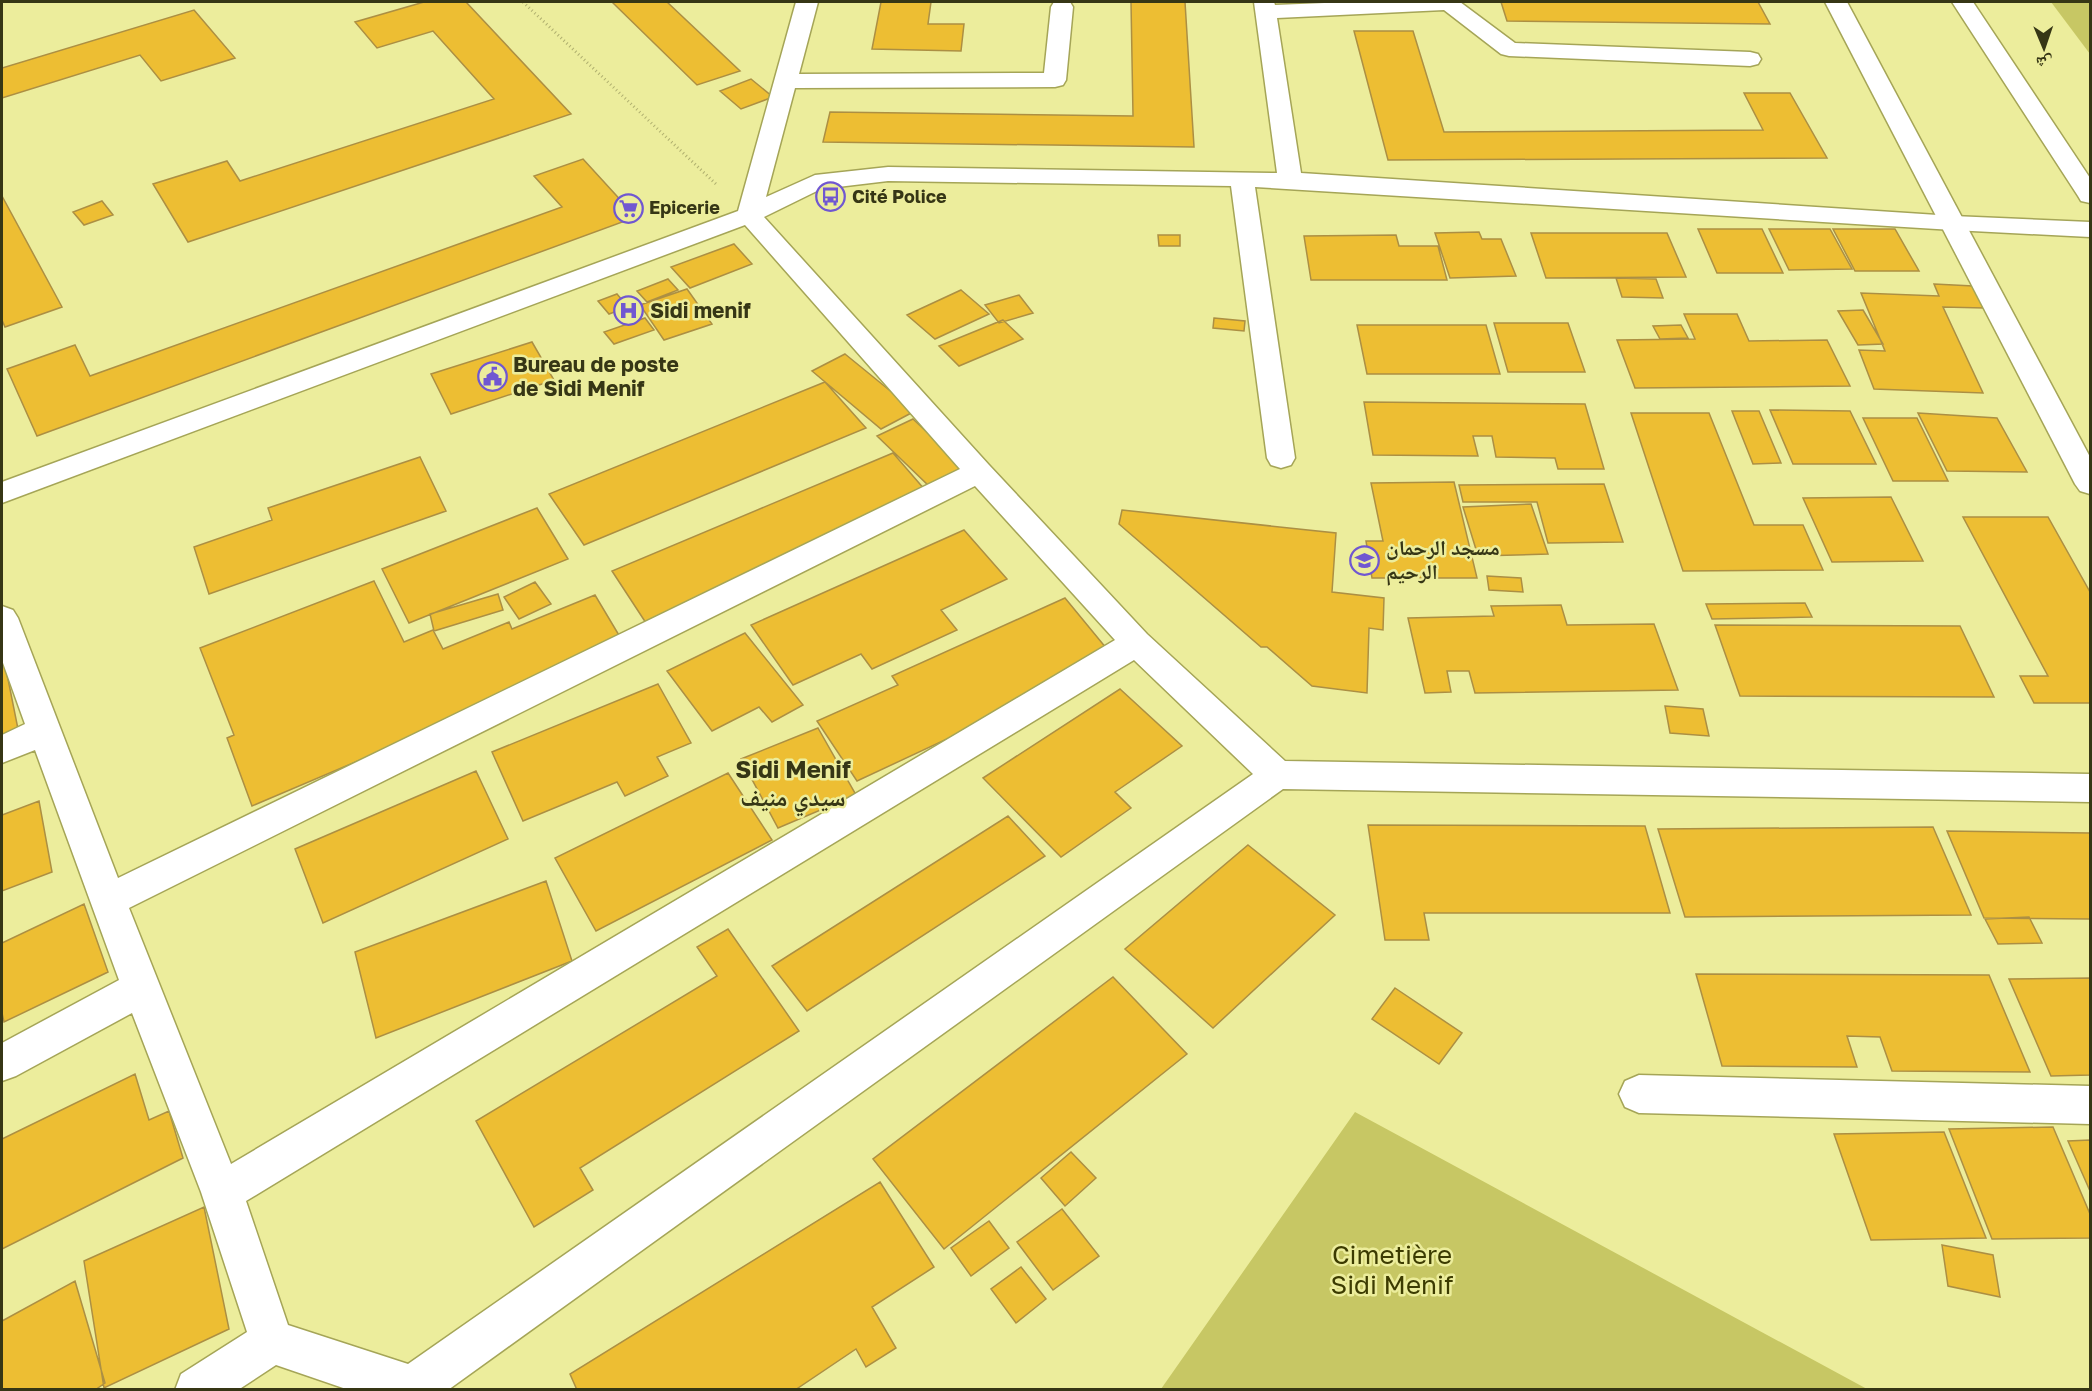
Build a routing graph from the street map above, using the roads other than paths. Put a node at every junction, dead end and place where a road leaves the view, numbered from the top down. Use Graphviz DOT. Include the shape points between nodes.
graph roads {
  1 [pos="807,2"];
  2 [pos="1836,2"];
  3 [pos="1962,2"];
  4 [pos="1441,3"];
  5 [pos="1062,7"];
  6 [pos="1265,7"];
  7 [pos="1750,59"];
  8 [pos="786,81"];
  9 [pos="1242,180"];
  10 [pos="1290,180"];
  11 [pos="2091,196"];
  12 [pos="749,215"];
  13 [pos="1953,223"];
  14 [pos="2091,229"];
  15 [pos="1281,458"];
  16 [pos="979,472"];
  17 [pos="2091,484"];
  18 [pos="2,493"];
  19 [pos="2,618"];
  20 [pos="1136,643"];
  21 [pos="44,730"];
  22 [pos="2,750"];
  23 [pos="1277,775"];
  24 [pos="2091,788"];
  25 [pos="107,901"];
  26 [pos="141,988"];
  27 [pos="2,1064"];
  28 [pos="1639,1094"];
  29 [pos="2091,1105"];
  30 [pos="222,1192"];
  31 [pos="272,1341"];
  32 [pos="196,1389"];
  1 -- 8 [label="street"];
  2 -- 13 [label="street"];
  3 -- 11 [label="street"];
  4 -- 6 [label="street"];
  4 -- 7 [label="street" via="1449,3 1509,49"];
  5 -- 8 [label="street" via="1055,80"];
  6 -- 10 [label="street"];
  8 -- 12 [label="street"];
  9 -- 10 [label="street"];
  9 -- 12 [label="street" via="888,174 815,182"];
  9 -- 15 [label="street"];
  10 -- 13 [label="street"];
  12 -- 16 [label="street"];
  12 -- 18 [label="street"];
  13 -- 14 [label="street"];
  13 -- 17 [label="street"];
  16 -- 20 [label="street"];
  16 -- 25 [label="street"];
  19 -- 21 [label="street"];
  20 -- 23 [label="street"];
  20 -- 30 [label="street"];
  21 -- 22 [label="street"];
  21 -- 25 [label="street"];
  23 -- 24 [label="street"];
  23 -- 31 [label="street" via="412,1388"];
  25 -- 26 [label="street"];
  26 -- 27 [label="street"];
  26 -- 30 [label="street"];
  28 -- 29 [label="street"];
  30 -- 31 [label="street"];
  31 -- 32 [label="street"];
}
